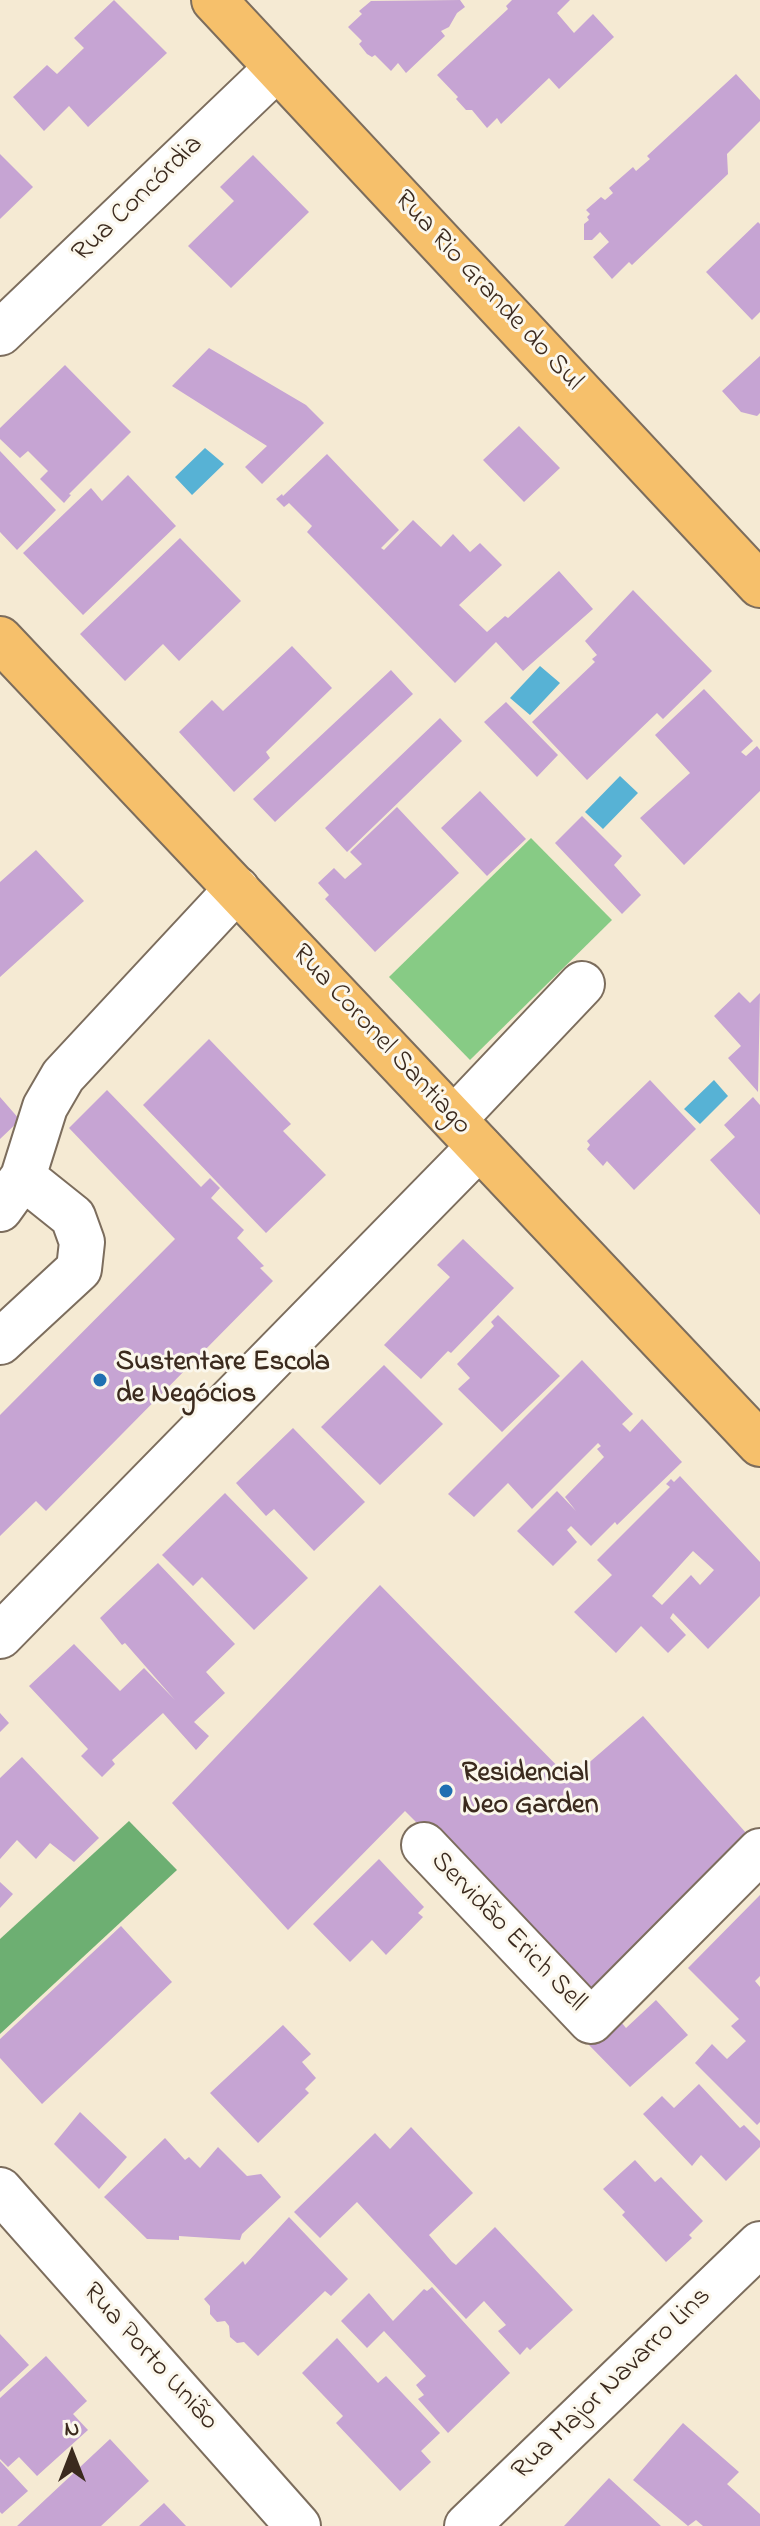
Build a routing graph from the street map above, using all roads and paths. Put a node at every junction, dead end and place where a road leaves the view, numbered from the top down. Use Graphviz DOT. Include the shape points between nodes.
graph roads {
  1 [pos="214,0"];
  2 [pos="277,68"];
  3 [pos="0,333"];
  4 [pos="760,585"];
  5 [pos="0,639"];
  6 [pos="237,889"];
  7 [pos="582,984"];
  8 [pos="467,1133"];
  9 [pos="12,1193"];
  10 [pos="0,1342"];
  11 [pos="760,1444"];
  12 [pos="0,1636"];
  13 [pos="424,1845"];
  14 [pos="760,1851"];
  15 [pos="0,2190"];
  16 [pos="760,2244"];
  17 [pos="298,2526"];
  18 [pos="467,2526"];
  1 -- 2 [label="main road, Rua Rio Grande do Sul"];
  2 -- 3 [label="street, Rua Concórdia"];
  2 -- 4 [label="main road, Rua Rio Grande do Sul"];
  5 -- 6 [label="main road, Rua Coronel Santiago"];
  6 -- 8 [label="main road, Rua Coronel Santiago"];
  6 -- 9 [label="street" via="63,1076 45,1107"];
  7 -- 8 [label="street"];
  8 -- 11 [label="main road, Rua Coronel Santiago"];
  8 -- 12 [label="street"];
  9 -- 10 [label="street" via="73,1217 82,1242 79,1269"];
  13 -- 14 [label="street, Servidão Erich Sell" via="591,2021"];
  15 -- 17 [label="street, Rua Porto União"];
  16 -- 18 [label="street, Rua Major Navarro Lins"];
}
